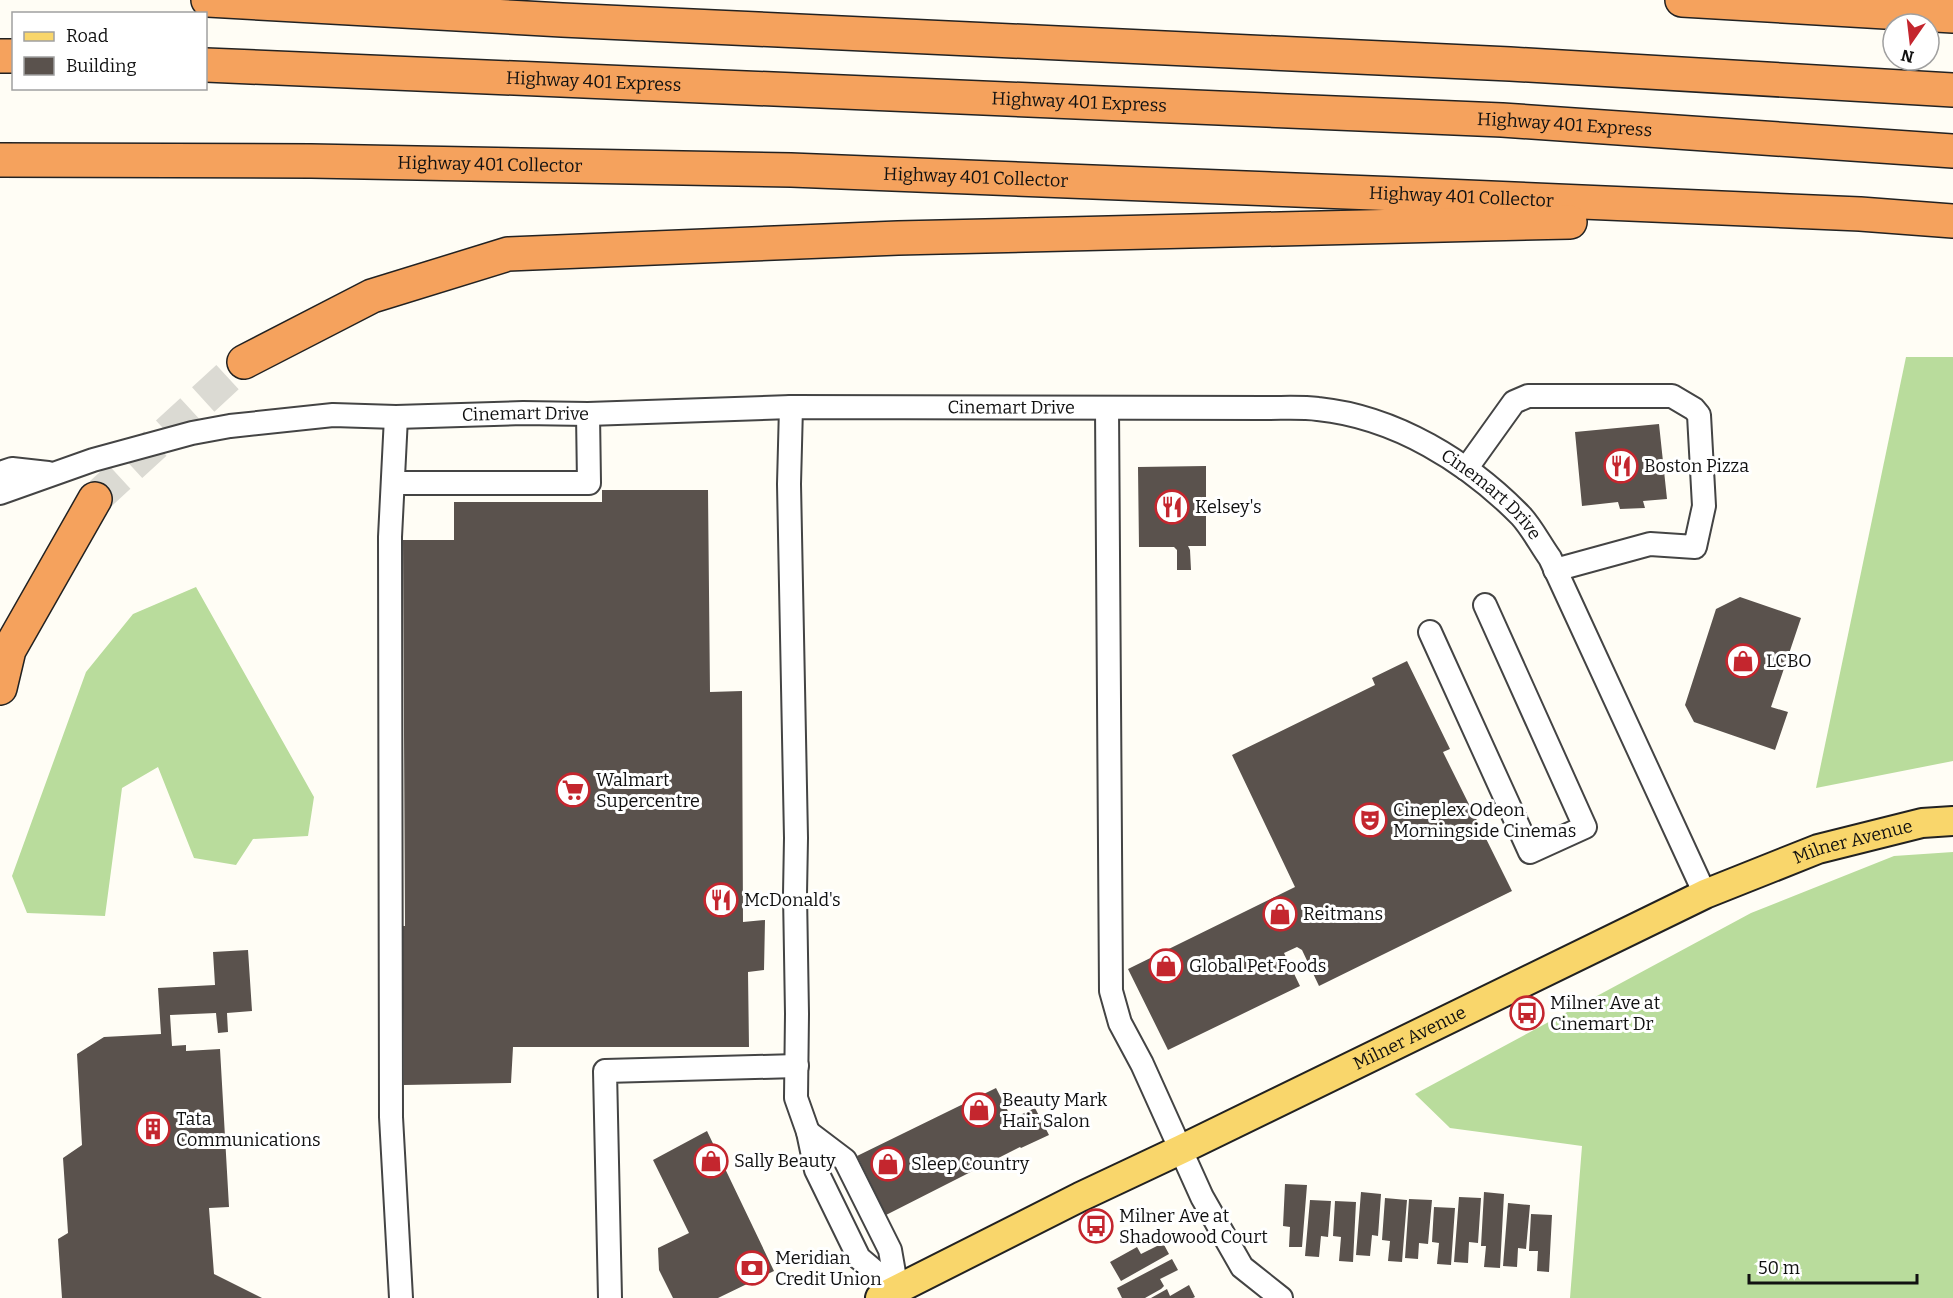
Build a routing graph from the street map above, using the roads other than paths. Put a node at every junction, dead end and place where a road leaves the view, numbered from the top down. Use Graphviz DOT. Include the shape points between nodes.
graph roads {
  1 [pos="208,0"];
  2 [pos="1682,0"];
  3 [pos="1953,16"];
  4 [pos="207,65"];
  5 [pos="1953,90"];
  6 [pos="1953,151"];
  7 [pos="0,160"];
  8 [pos="1860,214"];
  9 [pos="1953,221"];
  10 [pos="244,362"];
  11 [pos="791,407"];
  12 [pos="1107,408"];
  13 [pos="588,414"];
  14 [pos="396,417"];
  15 [pos="1466,469"];
  16 [pos="0,473"];
  17 [pos="56,474"];
  18 [pos="394,483"];
  19 [pos="0,493"];
  20 [pos="95,499"];
  21 [pos="1555,570"];
  22 [pos="1485,605"];
  23 [pos="1431,632"];
  24 [pos="0,688"];
  25 [pos="1953,821"];
  26 [pos="1705,894"];
  27 [pos="797,1066"];
  28 [pos="808,1132"];
  29 [pos="1182,1149"];
  30 [pos="892,1295"];
  31 [pos="401,1298"];
  32 [pos="610,1298"];
  33 [pos="1281,1298"];
  1 -- 5 [label="highway" via="1510,64"];
  2 -- 3 [label="highway"];
  4 -- 6 [label="highway, Highway 401 Express" via="1490,120"];
  7 -- 8 [label="highway, Highway 401 Collector" via="791,170"];
  8 -- 9 [label="highway, Highway 401 Collector"];
  8 -- 10 [label="highway" via="898,238 508,254 372,296"];
  11 -- 12 [label="street, Cinemart Drive"];
  11 -- 13 [label="street, Cinemart Drive"];
  11 -- 27 [label="street"];
  12 -- 15 [label="street, Cinemart Drive" via="1319,409 1389,428 1428,444"];
  12 -- 29 [label="street" via="1112,991 1120,1023"];
  13 -- 14 [label="street, Cinemart Drive"];
  13 -- 18 [label="street" via="589,483"];
  14 -- 17 [label="street, Cinemart Drive" via="333,415 230,426 93,460"];
  14 -- 18 [label="street"];
  15 -- 21 [label="street, Cinemart Drive" via="1522,518"];
  15 -- 21 [label="street" via="1514,402 1528,396 1672,396 1694,409 1699,415 1704,506 1695,547 1650,544"];
  16 -- 17 [label="street, Cinemart Drive" via="12,469"];
  17 -- 19 [label="street, Cinemart Drive"];
  18 -- 31 [label="street" via="390,537 391,1117"];
  20 -- 24 [label="highway" via="9,650"];
  21 -- 26 [label="street, Cinemart Drive"];
  22 -- 23 [label="street" via="1585,827 1530,852"];
  25 -- 26 [label="main road, Milner Avenue" via="1922,823 1818,849"];
  26 -- 29 [label="main road, Milner Avenue"];
  27 -- 28 [label="street" via="796,1098"];
  27 -- 32 [label="street" via="605,1071"];
  28 -- 30 [label="street" via="816,1170 859,1258"];
  28 -- 30 [label="street" via="845,1160 890,1250"];
  29 -- 30 [label="main road, Milner Avenue"];
  29 -- 33 [label="street" via="1202,1197 1242,1268"];
}
